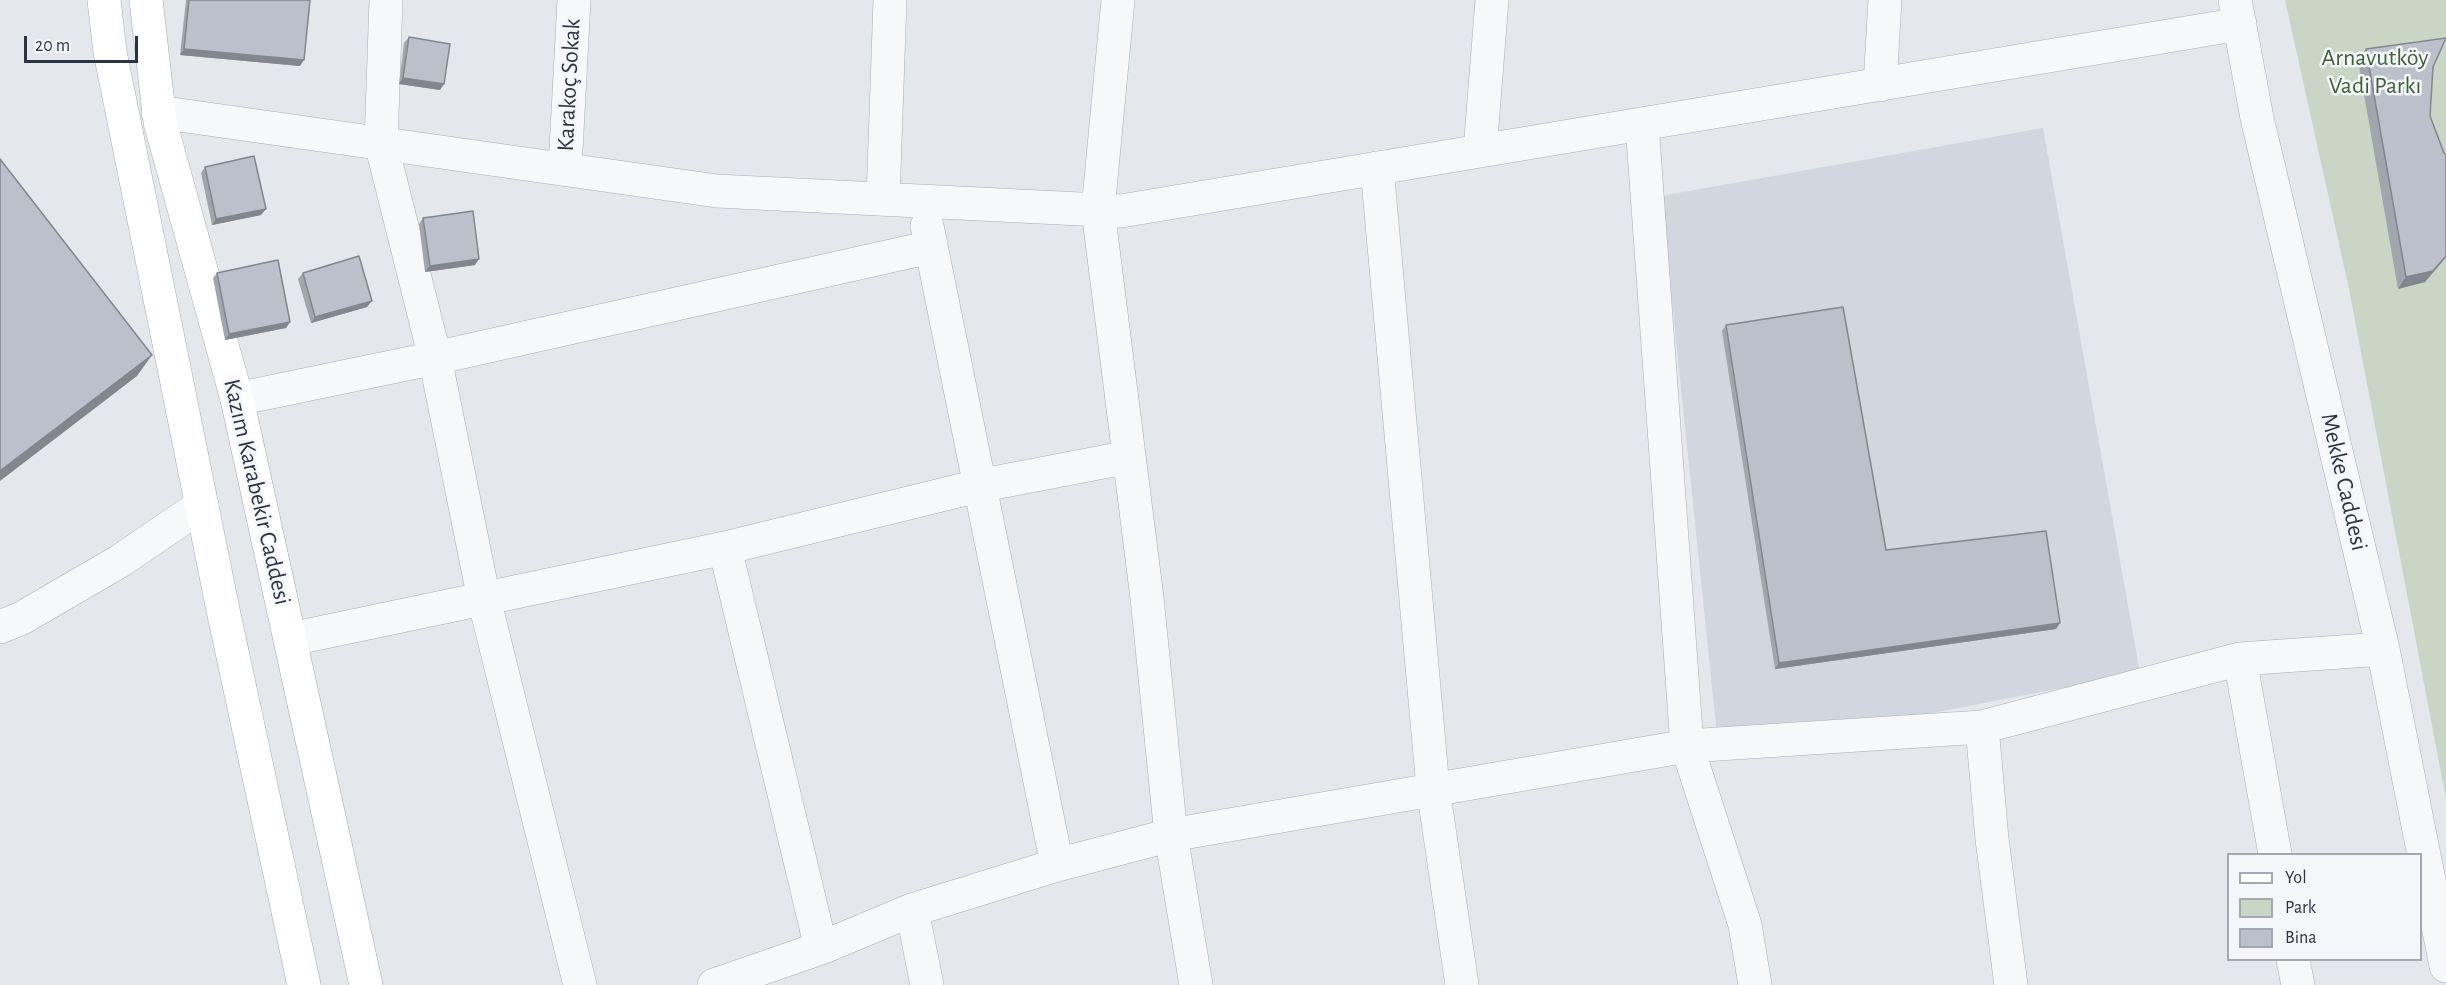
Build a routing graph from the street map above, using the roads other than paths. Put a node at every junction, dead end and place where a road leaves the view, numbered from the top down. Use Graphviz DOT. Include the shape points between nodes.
graph roads {
  1 [pos="104,0"];
  2 [pos="146,0"];
  3 [pos="386,0"];
  4 [pos="574,0"];
  5 [pos="890,0"];
  6 [pos="1118,0"];
  7 [pos="1492,0"];
  8 [pos="1885,0"];
  9 [pos="2237,12"];
  10 [pos="1880,85"];
  11 [pos="158,112"];
  12 [pos="1642,124"];
  13 [pos="381,143"];
  14 [pos="1480,151"];
  15 [pos="1377,168"];
  16 [pos="565,169"];
  17 [pos="884,199"];
  18 [pos="922,201"];
  19 [pos="1098,210"];
  20 [pos="931,247"];
  21 [pos="435,358"];
  22 [pos="237,399"];
  23 [pos="1129,458"];
  24 [pos="978,486"];
  25 [pos="202,505"];
  26 [pos="725,548"];
  27 [pos="484,599"];
  28 [pos="0,627"];
  29 [pos="291,639"];
  30 [pos="2383,649"];
  31 [pos="2240,659"];
  32 [pos="1982,727"];
  33 [pos="1687,746"];
  34 [pos="1433,788"];
  35 [pos="1171,835"];
  36 [pos="2275,853"];
  37 [pos="1057,865"];
  38 [pos="912,910"];
  39 [pos="821,948"];
  40 [pos="2293,961"];
  41 [pos="2446,966"];
  42 [pos="304,985"];
  43 [pos="366,985"];
  44 [pos="580,985"];
  45 [pos="714,985"];
  46 [pos="927,985"];
  47 [pos="1196,985"];
  48 [pos="1462,985"];
  49 [pos="1755,985"];
  50 [pos="2011,985"];
  51 [pos="2298,985"];
  1 -- 25 [label="main road" via="110,52"];
  2 -- 11 [label="main road, Kazım Karabekir Caddesi"];
  3 -- 13 [label="street"];
  4 -- 16 [label="street, Karakoç Sokak"];
  5 -- 17 [label="street"];
  6 -- 19 [label="street"];
  7 -- 14 [label="street"];
  8 -- 10 [label="street"];
  9 -- 10 [label="street"];
  9 -- 30 [label="street, Mekke Caddesi" via="2257,118"];
  10 -- 12 [label="street"];
  11 -- 13 [label="street"];
  11 -- 22 [label="main road, Kazım Karabekir Caddesi"];
  12 -- 14 [label="street"];
  12 -- 33 [label="street"];
  13 -- 16 [label="street"];
  13 -- 21 [label="street"];
  14 -- 15 [label="street"];
  15 -- 19 [label="street" via="1120,211"];
  15 -- 34 [label="street"];
  16 -- 17 [label="street" via="717,191"];
  17 -- 18 [label="street"];
  18 -- 19 [label="street"];
  18 -- 20 [label="street"];
  19 -- 23 [label="street"];
  20 -- 21 [label="street"];
  20 -- 24 [label="street"];
  21 -- 22 [label="street"];
  21 -- 27 [label="street"];
  22 -- 29 [label="main road, Kazım Karabekir Caddesi"];
  23 -- 24 [label="street"];
  23 -- 35 [label="street"];
  24 -- 26 [label="street"];
  24 -- 37 [label="street"];
  25 -- 28 [label="street" via="120,561"];
  25 -- 42 [label="main road"];
  26 -- 27 [label="street"];
  26 -- 39 [label="street"];
  27 -- 29 [label="street"];
  27 -- 44 [label="street"];
  29 -- 43 [label="main road, Kazım Karabekir Caddesi"];
  30 -- 31 [label="street"];
  30 -- 41 [label="street, Mekke Caddesi"];
  31 -- 32 [label="street"];
  31 -- 36 [label="street"];
  32 -- 33 [label="street"];
  32 -- 50 [label="street"];
  33 -- 34 [label="street"];
  33 -- 49 [label="street" via="1745,925"];
  34 -- 35 [label="street"];
  34 -- 48 [label="street"];
  35 -- 37 [label="street"];
  35 -- 47 [label="street"];
  37 -- 38 [label="street"];
  38 -- 39 [label="street"];
  38 -- 46 [label="street"];
  39 -- 45 [label="street"];
  40 -- 51 [label="street"];
}
